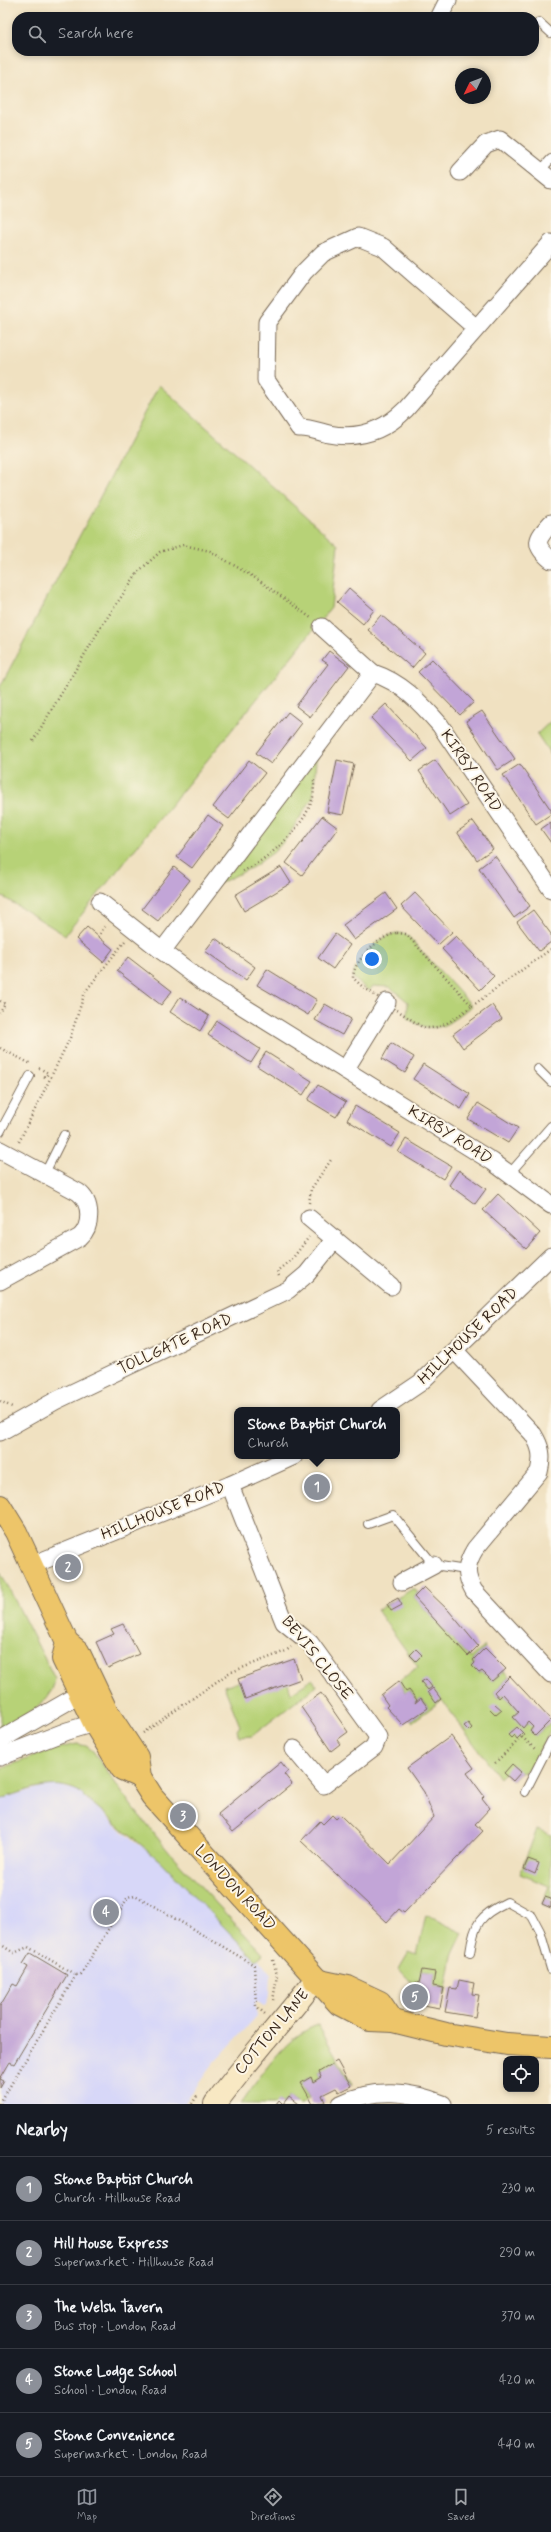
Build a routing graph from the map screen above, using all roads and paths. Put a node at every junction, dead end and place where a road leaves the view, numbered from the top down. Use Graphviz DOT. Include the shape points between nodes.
graph roads {
  1 [pos="448,0"];
  2 [pos="442,12"];
  3 [pos="539,22"];
  4 [pos="551,32"];
  5 [pos="547,170"];
  6 [pos="460,172"];
  7 [pos="551,243"];
  8 [pos="476,328"];
  9 [pos="551,523"];
  10 [pos="551,560"];
  11 [pos="322,627"];
  12 [pos="373,673"];
  13 [pos="33,741"];
  14 [pos="314,776"];
  15 [pos="239,873"];
  16 [pos="551,889"];
  17 [pos="100,902"];
  18 [pos="129,936"];
  19 [pos="551,949"];
  20 [pos="162,951"];
  21 [pos="0,1001"];
  22 [pos="387,1002"];
  23 [pos="472,1006"];
  24 [pos="0,1013"];
  25 [pos="538,1069"];
  26 [pos="345,1070"];
  27 [pos="30,1076"];
  28 [pos="551,1082"];
  29 [pos="551,1126"];
  30 [pos="0,1132"];
  31 [pos="64,1134"];
  32 [pos="8,1149"];
  33 [pos="331,1160"];
  34 [pos="45,1173"];
  35 [pos="510,1173"];
  36 [pos="551,1205"];
  37 [pos="310,1213"];
  38 [pos="336,1239"];
  39 [pos="551,1256"];
  40 [pos="0,1281"];
  41 [pos="391,1286"];
  42 [pos="454,1350"];
  43 [pos="385,1407"];
  44 [pos="2,1425"];
  45 [pos="287,1459"];
  46 [pos="230,1485"];
  47 [pos="0,1506"];
  48 [pos="368,1524"];
  49 [pos="32,1564"];
  50 [pos="434,1565"];
  51 [pos="466,1570"];
  52 [pos="402,1582"];
  53 [pos="301,1636"];
  54 [pos="549,1667"];
  55 [pos="87,1690"];
  56 [pos="100,1716"];
  57 [pos="526,1733"];
  58 [pos="140,1734"];
  59 [pos="522,1737"];
  60 [pos="0,1740"];
  61 [pos="551,1741"];
  62 [pos="294,1750"];
  63 [pos="544,1754"];
  64 [pos="0,1757"];
  65 [pos="495,1763"];
  66 [pos="525,1792"];
  67 [pos="0,1944"];
  68 [pos="470,1953"];
  69 [pos="551,1969"];
  70 [pos="76,1975"];
  71 [pos="277,1975"];
  72 [pos="315,1980"];
  73 [pos="272,2007"];
  74 [pos="263,2013"];
  75 [pos="551,2047"];
  76 [pos="0,2103"];
  77 [pos="215,2104"];
  78 [pos="341,2104"];
  79 [pos="443,2104"];
  1 -- 2 [label="street"];
  3 -- 4 [label="lane"];
  5 -- 6 [label="street" via="505,142 494,139"];
  7 -- 8 [label="street"];
  8 -- 8 [label="street" via="397,418 365,434 340,436 299,428 266,380 267,322 304,272 323,252 358,237 383,246"];
  9 -- 10 [label="street" via="538,543 540,550"];
  11 -- 12 [label="street, KIRBY ROAD"];
  11 -- 13 [label="path" via="257,579 210,551 195,546 173,547 149,560 138,572 101,627"];
  12 -- 16 [label="street, KIRBY ROAD" via="392,679 440,725"];
  12 -- 20 [label="street"];
  14 -- 15 [label="path" via="313,797 287,838 274,852"];
  17 -- 20 [label="street, KIRBY ROAD"];
  18 -- 32 [label="path" via="85,992 56,1069"];
  19 -- 23 [label="path"];
  20 -- 26 [label="street, KIRBY ROAD" via="202,981"];
  21 -- 24 [label="path" via="5,1004"];
  22 -- 23 [label="path" via="422,1027 430,1029 447,1024"];
  22 -- 23 [label="path" via="353,978 353,971 359,961 388,934 398,933 406,934"];
  22 -- 26 [label="street"];
  25 -- 28 [label="lane"];
  26 -- 35 [label="street, KIRBY ROAD"];
  27 -- 30 [label="lane"];
  29 -- 35 [label="lane"];
  31 -- 34 [label="lane"];
  32 -- 34 [label="street"];
  33 -- 37 [label="path" via="311,1189"];
  34 -- 40 [label="street" via="82,1195 89,1216 86,1229 70,1243"];
  35 -- 36 [label="street, KIRBY ROAD"];
  37 -- 38 [label="street"];
  38 -- 41 [label="street"];
  38 -- 44 [label="street, TOLLGATE ROAD" via="307,1274 288,1290"];
  39 -- 42 [label="street, HILLHOUSE ROAD"];
  42 -- 43 [label="street, HILLHOUSE ROAD" via="417,1387"];
  42 -- 51 [label="street" via="532,1434 541,1447 542,1460 539,1472 532,1482 475,1549"];
  45 -- 46 [label="street, HILLHOUSE ROAD"];
  46 -- 49 [label="street, HILLHOUSE ROAD"];
  46 -- 53 [label="street, BEVIS CLOSE" via="284,1622"];
  47 -- 49 [label="main road, LONDON ROAD"];
  48 -- 50 [label="lane" via="393,1515"];
  49 -- 55 [label="main road, LONDON ROAD" via="67,1642 63,1659"];
  50 -- 51 [label="lane"];
  50 -- 52 [label="street"];
  51 -- 54 [label="street" via="467,1580 474,1591"];
  53 -- 58 [label="path" via="286,1651 230,1672"];
  53 -- 62 [label="street, BEVIS CLOSE" via="310,1644 378,1737 374,1746 324,1785"];
  55 -- 56 [label="main road, LONDON ROAD"];
  55 -- 60 [label="street"];
  56 -- 64 [label="street"];
  56 -- 72 [label="main road, LONDON ROAD" via="137,1757 140,1777 152,1796 275,1930"];
  57 -- 59 [label="path"];
  59 -- 63 [label="path"];
  59 -- 65 [label="path"];
  61 -- 63 [label="lane"];
  63 -- 66 [label="lane"];
  67 -- 70 [label="path" via="14,1953 28,1947"];
  68 -- 69 [label="lane" via="473,1931 488,1911 507,1902 532,1916 540,1931"];
  70 -- 74 [label="path" via="82,1973 128,1897 135,1895 254,1965 256,2006"];
  70 -- 76 [label="path"];
  71 -- 73 [label="path, COTTON LANE"];
  72 -- 75 [label="main road" via="348,1987 380,2002 393,2021 446,2034 507,2044"];
  72 -- 77 [label="main road, COTTON LANE" via="278,2027 248,2059"];
  78 -- 79 [label="street" via="362,2096 391,2092"];
}
